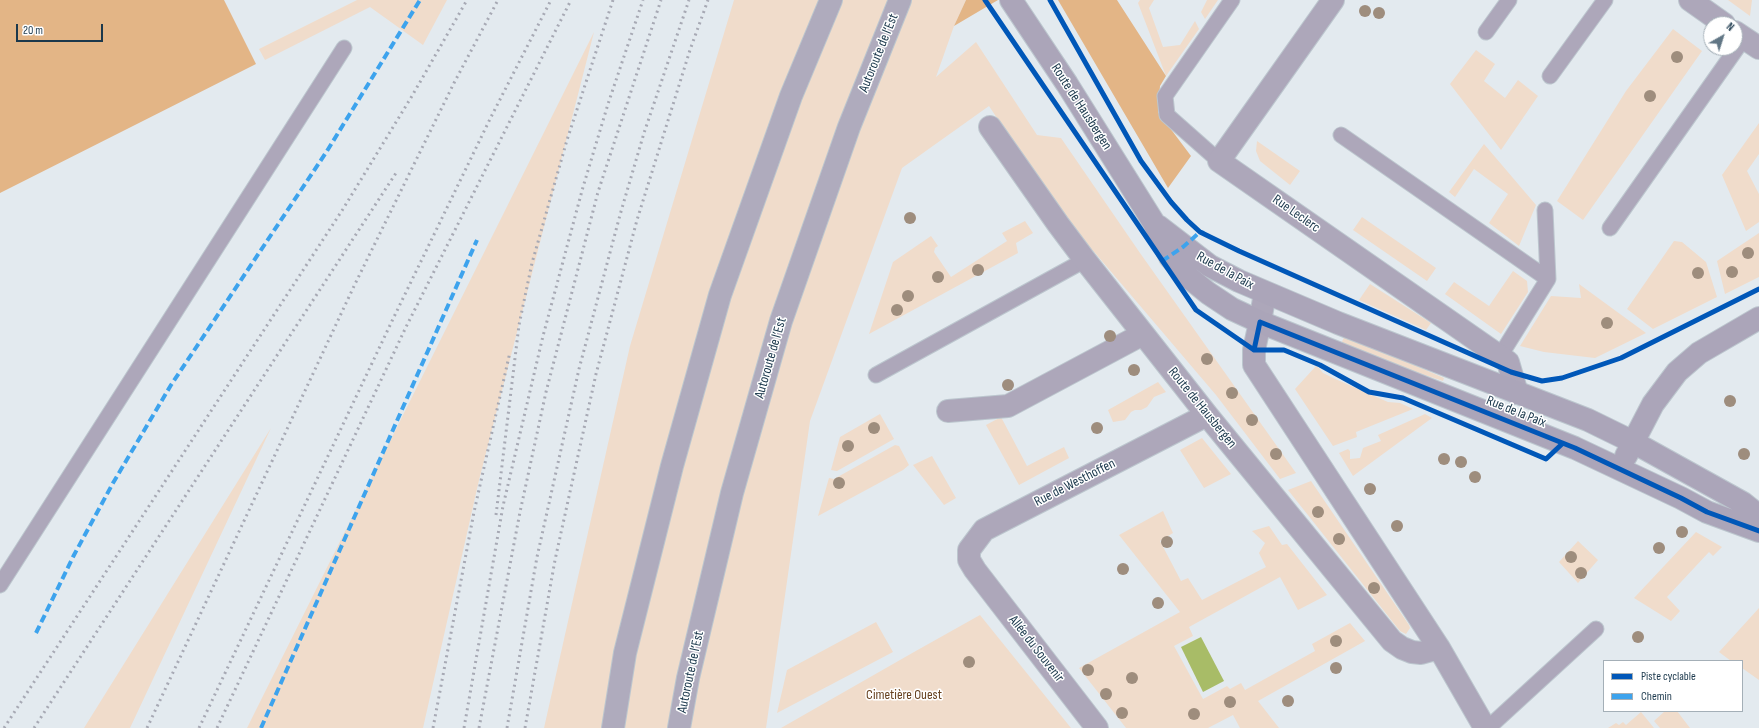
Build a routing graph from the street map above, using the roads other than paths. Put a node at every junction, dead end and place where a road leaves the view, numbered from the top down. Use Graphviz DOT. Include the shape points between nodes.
graph roads {
  1 [pos="831,0"];
  2 [pos="900,0"];
  3 [pos="1011,0"];
  4 [pos="1232,0"];
  5 [pos="1333,0"];
  6 [pos="1509,0"];
  7 [pos="1605,0"];
  8 [pos="1690,0"];
  9 [pos="1713,16"];
  10 [pos="1486,32"];
  11 [pos="1746,39"];
  12 [pos="344,48"];
  13 [pos="1550,76"];
  14 [pos="990,127"];
  15 [pos="1341,135"];
  16 [pos="1219,161"];
  17 [pos="1545,210"];
  18 [pos="1152,219"];
  19 [pos="1610,228"];
  20 [pos="1085,260"];
  21 [pos="1548,279"];
  22 [pos="1265,293"];
  23 [pos="1759,318"];
  24 [pos="1260,322"];
  25 [pos="1143,334"];
  26 [pos="1500,356"];
  27 [pos="876,375"];
  28 [pos="1517,393"];
  29 [pos="948,411"];
  30 [pos="1207,416"];
  31 [pos="1633,442"];
  32 [pos="1620,469"];
  33 [pos="1759,516"];
  34 [pos="1759,531"];
  35 [pos="975,570"];
  36 [pos="0,585"];
  37 [pos="1596,629"];
  38 [pos="1439,648"];
  39 [pos="614,728"];
  40 [pos="679,728"];
  41 [pos="1097,728"];
  42 [pos="1485,728"];
  43 [pos="1488,728"];
  1 -- 39 [label="highway" via="791,96 720,295 672,466 627,645"];
  2 -- 40 [label="highway, Autoroute de l’Est" via="849,127 781,321 732,493 688,678"];
  3 -- 18 [label="street, Route de Hausbergen"];
  4 -- 16 [label="lane" via="1165,96 1167,115"];
  5 -- 16 [label="street"];
  6 -- 10 [label="lane"];
  7 -- 13 [label="lane"];
  8 -- 9 [label="street"];
  11 -- 19 [label="lane"];
  12 -- 36 [label="lane"];
  14 -- 20 [label="street, Route de Hausbergen"];
  15 -- 21 [label="lane"];
  16 -- 26 [label="street, Rue Leclerc"];
  17 -- 21 [label="lane"];
  18 -- 22 [label="street, Rue de la Paix" via="1210,266"];
  18 -- 24 [label="street, Rue de la Paix" via="1170,257 1187,276 1232,309"];
  20 -- 25 [label="street, Route de Hausbergen"];
  20 -- 27 [label="lane"];
  21 -- 26 [label="lane"];
  22 -- 24 [label="street"];
  22 -- 28 [label="street, Rue de la Paix"];
  23 -- 31 [label="street" via="1699,353 1676,372"];
  24 -- 32 [label="street, Rue de la Paix" via="1575,448"];
  24 -- 38 [label="street" via="1254,350 1254,365"];
  25 -- 29 [label="street" via="1008,406"];
  25 -- 30 [label="street, Route de Hausbergen"];
  26 -- 28 [label="street, Rue Leclerc" via="1508,362"];
  28 -- 31 [label="street, Rue de la Paix" via="1588,420"];
  30 -- 35 [label="street, Rue de Westhoffen" via="984,530 969,550 969,560"];
  30 -- 38 [label="street, Route de Hausbergen" via="1392,641 1412,652"];
  31 -- 32 [label="street"];
  31 -- 33 [label="street, Rue de la Paix" via="1743,503"];
  32 -- 34 [label="street, Rue de la Paix" via="1707,512"];
  35 -- 41 [label="street, Allée du Souvenir"];
  37 -- 43 [label="lane"];
  38 -- 42 [label="street"];
}
